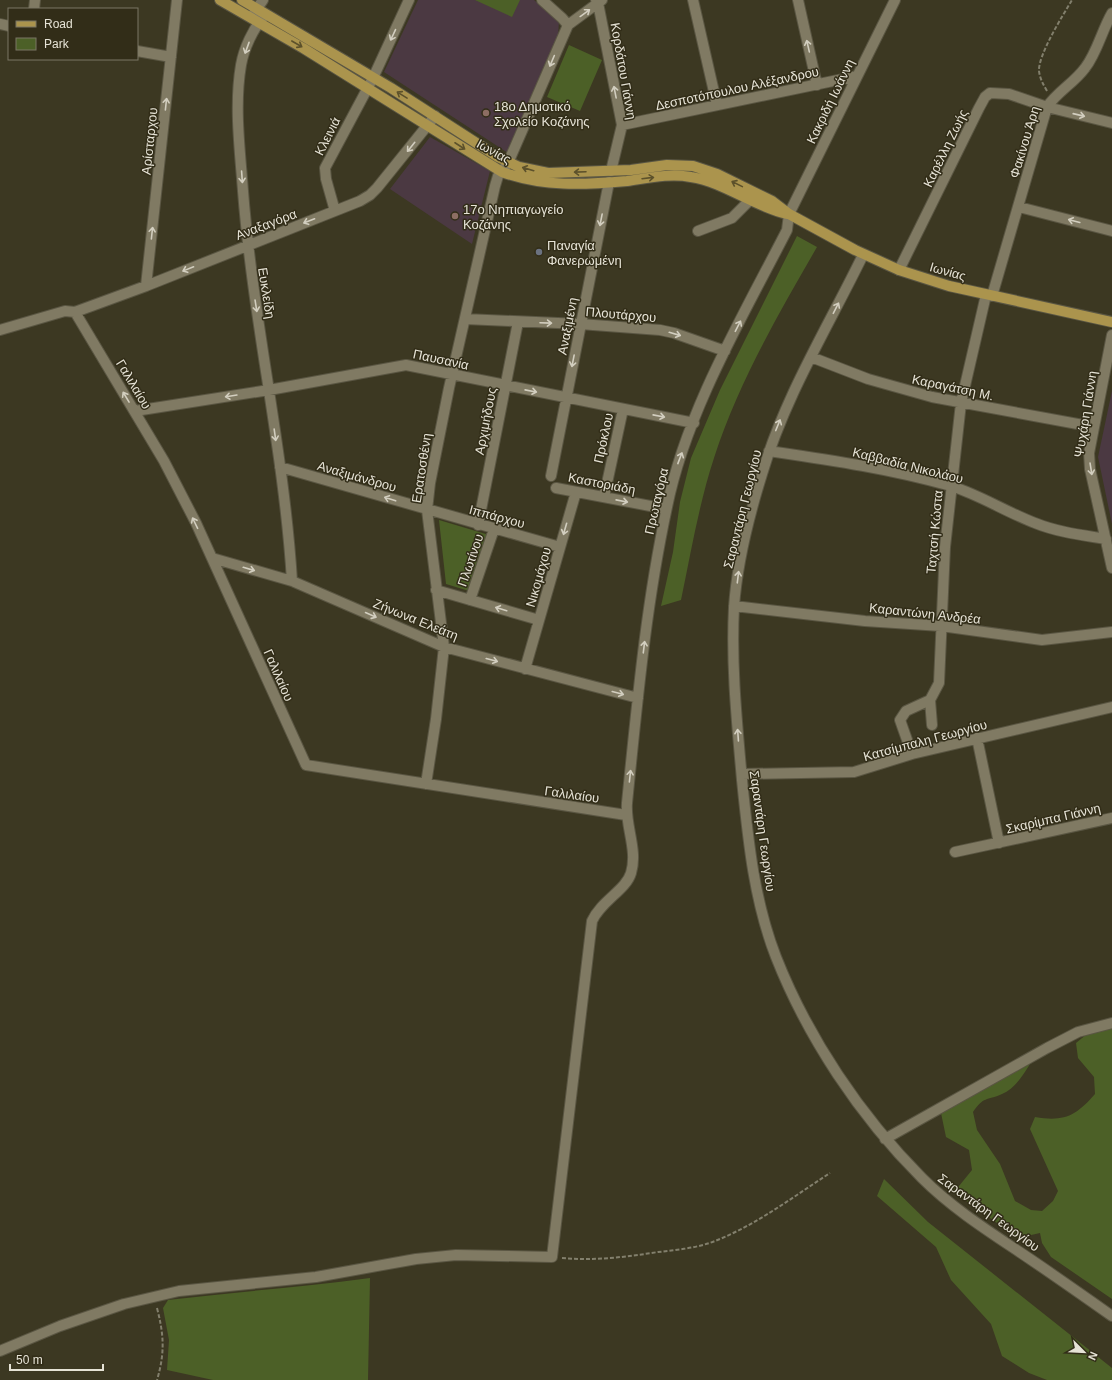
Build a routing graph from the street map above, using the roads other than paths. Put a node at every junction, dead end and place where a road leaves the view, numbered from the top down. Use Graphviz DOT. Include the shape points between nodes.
graph roads {
  1 [pos="177,0"];
  2 [pos="220,0"];
  3 [pos="242,0"];
  4 [pos="263,0"];
  5 [pos="409,0"];
  6 [pos="542,0"];
  7 [pos="693,0"];
  8 [pos="798,0"];
  9 [pos="895,0"];
  10 [pos="599,1"];
  11 [pos="1112,13"];
  12 [pos="258,16"];
  13 [pos="568,25"];
  14 [pos="138,50"];
  15 [pos="171,57"];
  16 [pos="857,76"];
  17 [pos="373,78"];
  18 [pos="817,84"];
  19 [pos="368,88"];
  20 [pos="1050,103"];
  21 [pos="717,105"];
  22 [pos="435,116"];
  23 [pos="1112,123"];
  24 [pos="428,125"];
  25 [pos="622,125"];
  26 [pos="508,163"];
  27 [pos="612,171"];
  28 [pos="502,172"];
  29 [pos="609,182"];
  30 [pos="750,200"];
  31 [pos="1019,207"];
  32 [pos="335,211"];
  33 [pos="789,214"];
  34 [pos="698,231"];
  35 [pos="1112,231"];
  36 [pos="247,245"];
  37 [pos="859,252"];
  38 [pos="898,270"];
  39 [pos="146,286"];
  40 [pos="989,295"];
  41 [pos="75,312"];
  42 [pos="465,319"];
  43 [pos="518,322"];
  44 [pos="1112,322"];
  45 [pos="580,324"];
  46 [pos="0,330"];
  47 [pos="1112,335"];
  48 [pos="725,351"];
  49 [pos="812,357"];
  50 [pos="452,375"];
  51 [pos="505,385"];
  52 [pos="269,390"];
  53 [pos="566,397"];
  54 [pos="960,403"];
  55 [pos="622,408"];
  56 [pos="135,411"];
  57 [pos="694,422"];
  58 [pos="1094,427"];
  59 [pos="769,451"];
  60 [pos="280,467"];
  61 [pos="551,476"];
  62 [pos="951,486"];
  63 [pos="556,488"];
  64 [pos="576,492"];
  65 [pos="604,497"];
  66 [pos="666,509"];
  67 [pos="427,510"];
  68 [pos="478,525"];
  69 [pos="494,529"];
  70 [pos="1106,539"];
  71 [pos="560,548"];
  72 [pos="212,558"];
  73 [pos="1112,568"];
  74 [pos="292,581"];
  75 [pos="436,590"];
  76 [pos="470,600"];
  77 [pos="734,606"];
  78 [pos="539,620"];
  79 [pos="941,626"];
  80 [pos="1112,632"];
  81 [pos="444,647"];
  82 [pos="525,669"];
  83 [pos="638,698"];
  84 [pos="930,700"];
  85 [pos="1112,707"];
  86 [pos="932,725"];
  87 [pos="978,738"];
  88 [pos="912,754"];
  89 [pos="742,774"];
  90 [pos="426,784"];
  91 [pos="626,815"];
  92 [pos="1112,818"];
  93 [pos="999,843"];
  94 [pos="955,852"];
  95 [pos="1112,1023"];
  96 [pos="885,1139"];
  97 [pos="1112,1316"];
  98 [pos="0,1351"];
  1 -- 15 [label="street, Αρίσταρχου"];
  2 -- 12 [label="main road, Ιωνίας"];
  3 -- 12 [label="main road, Ιωνίας"];
  4 -- 12 [label="street, Ευκλείδη"];
  5 -- 17 [label="street, Κλεινιά, one-way"];
  6 -- 13 [label="street"];
  7 -- 21 [label="street"];
  18 -- 8 [label="street, one-way"];
  9 -- 16 [label="street, Κακριδή Ιωάννη"];
  13 -- 10 [label="street, one-way"];
  25 -- 10 [label="street, Κορδάτου Γιάννη, one-way"];
  11 -- 20 [label="street, Φακίνου Άρη" via="1086,66"];
  12 -- 17 [label="main road, Ιωνίας"];
  12 -- 19 [label="main road, Ιωνίας, one-way"];
  12 -- 36 [label="street, Ευκλείδη, one-way" via="241,64 239,85 239,141"];
  13 -- 26 [label="street, Ερατοσθένη, one-way"];
  14 -- 15 [label="street"];
  39 -- 15 [label="street, Αρίσταρχου, one-way"];
  16 -- 18 [label="street, Δεσποτόπουλου Αλέξανδρου"];
  16 -- 33 [label="street, Κακριδή Ιωάννη"];
  17 -- 19 [label="street, Κλεινιά"];
  22 -- 17 [label="main road, Ιωνίας, one-way"];
  18 -- 21 [label="street, Δεσποτόπουλου Αλέξανδρου"];
  19 -- 24 [label="main road, Ιωνίας"];
  19 -- 32 [label="street, Κλεινιά" via="325,168"];
  20 -- 23 [label="street, Καρέλλη Ζωής, one-way"];
  20 -- 31 [label="street, Φακίνου Άρη"];
  20 -- 38 [label="street, Καρέλλη Ζωής" via="999,92 990,93 985,97"];
  21 -- 25 [label="street, Δεσποτόπουλου Αλέξανδρου"];
  22 -- 24 [label="street, Αναξαγόρα"];
  22 -- 26 [label="main road, Ιωνίας"];
  24 -- 28 [label="main road, Ιωνίας, one-way"];
  24 -- 32 [label="street, Αναξαγόρα, one-way" via="370,195"];
  25 -- 27 [label="street, Κορδάτου Γιάννη"];
  27 -- 26 [label="main road, Ιωνίας, one-way" via="548,173"];
  26 -- 28 [label="street, Ερατοσθένη"];
  27 -- 29 [label="main road"];
  33 -- 27 [label="main road, Ιωνίας, one-way" via="772,202 716,174 693,166 667,165"];
  28 -- 29 [label="main road, Ιωνίας" via="543,183"];
  28 -- 42 [label="street, Ερατοσθένη" via="495,186"];
  29 -- 30 [label="main road, Ιωνίας, one-way" via="667,176 691,177"];
  29 -- 45 [label="street, Αναξιμένη, one-way"];
  30 -- 33 [label="main road, Ιωνίας"];
  30 -- 34 [label="street" via="732,218"];
  35 -- 31 [label="street, one-way"];
  31 -- 40 [label="street, Φακίνου Άρη"];
  32 -- 36 [label="street, Αναξαγόρα, one-way"];
  33 -- 37 [label="main road, Ιωνίας"];
  48 -- 33 [label="street, Πρωταγόρα, one-way" via="787,230"];
  36 -- 39 [label="street, Αναξαγόρα, one-way"];
  36 -- 52 [label="street, Ευκλείδη, one-way"];
  37 -- 38 [label="main road, Ιωνίας"];
  49 -- 37 [label="street, Σαραντάρη Γεωργίου, one-way"];
  38 -- 40 [label="main road, Ιωνίας"];
  39 -- 41 [label="street, Αναξαγόρα"];
  40 -- 44 [label="main road, Ιωνίας"];
  40 -- 54 [label="street, Ταχτσή Κώστα"];
  41 -- 46 [label="street, Αναξαγόρα" via="65,311"];
  56 -- 41 [label="street, Γαλιλαίου, one-way"];
  42 -- 43 [label="street, Πλουτάρχου"];
  42 -- 50 [label="street, Ερατοσθένη"];
  43 -- 45 [label="street, Πλουτάρχου, one-way"];
  43 -- 51 [label="street, Αρχιμήδους"];
  45 -- 48 [label="street, Πλουτάρχου, one-way" via="660,330"];
  45 -- 53 [label="street, Αναξιμένη, one-way"];
  47 -- 58 [label="street, Ψυχάρη Γιάννη"];
  48 -- 57 [label="street, Πρωταγόρα"];
  49 -- 54 [label="street, Καραγάτση Μ." via="895,387"];
  59 -- 49 [label="street, Σαραντάρη Γεωργίου, one-way" via="790,398"];
  50 -- 51 [label="street, Παυσανία"];
  50 -- 52 [label="street, Παυσανία" via="418,366 396,365"];
  50 -- 67 [label="street, Ερατοσθένη"];
  51 -- 53 [label="street, Παυσανία, one-way"];
  51 -- 68 [label="street, Αρχιμήδους"];
  52 -- 56 [label="street, Παυσανία, one-way"];
  52 -- 60 [label="street, Ευκλείδη, one-way"];
  53 -- 55 [label="street, Παυσανία"];
  53 -- 61 [label="street, Αναξιμένη"];
  54 -- 58 [label="street, Καραγάτση Μ."];
  54 -- 62 [label="street, Ταχτσή Κώστα"];
  55 -- 57 [label="street, Παυσανία, one-way"];
  55 -- 65 [label="street, Πρόκλου"];
  72 -- 56 [label="street, Γαλιλαίου, one-way" via="164,461"];
  66 -- 57 [label="street, Πρωταγόρα, one-way" via="676,468"];
  58 -- 70 [label="street, Ψυχάρη Γιάννη, one-way" via="1089,453 1090,469"];
  59 -- 62 [label="street, Καββαδία Νικολάου" via="846,463"];
  77 -- 59 [label="street, Σαραντάρη Γεωργίου, one-way" via="746,535"];
  67 -- 60 [label="street, Αναξιμάνδρου, one-way"];
  60 -- 74 [label="street, Ευκλείδη"];
  62 -- 70 [label="street, Καββαδία Νικολάου" via="1036,524"];
  62 -- 79 [label="street, Ταχτσή Κώστα"];
  63 -- 64 [label="street, Καστοριάδη"];
  64 -- 65 [label="street, Καστοριάδη"];
  64 -- 71 [label="street, Νικομάχου, one-way"];
  65 -- 66 [label="street, Καστοριάδη, one-way"];
  83 -- 66 [label="street, Πρωταγόρα, one-way"];
  67 -- 68 [label="street, Ιππάρχου"];
  67 -- 75 [label="street, Ερατοσθένη"];
  68 -- 69 [label="street, Ιππάρχου"];
  69 -- 71 [label="street, Ιππάρχου"];
  69 -- 76 [label="street, Πλωτίνου"];
  70 -- 73 [label="street, Ψυχάρη Γιάννη"];
  71 -- 78 [label="street, Νικομάχου"];
  72 -- 74 [label="street, Ζήνωνα Ελεάτη, one-way"];
  72 -- 90 [label="street, Γαλιλαίου" via="306,765"];
  74 -- 81 [label="street, Ζήνωνα Ελεάτη, one-way"];
  75 -- 76 [label="street"];
  75 -- 81 [label="street, Ερατοσθένη"];
  78 -- 76 [label="street, one-way"];
  77 -- 79 [label="street, Καραντώνη Ανδρέα" via="865,621"];
  89 -- 77 [label="street, Σαραντάρη Γεωργίου, one-way" via="734,666"];
  78 -- 82 [label="street, Νικομάχου"];
  79 -- 80 [label="street, Καραντώνη Ανδρέα" via="1042,640"];
  79 -- 84 [label="street, Ταχτσή Κώστα" via="939,683"];
  81 -- 82 [label="street, Ζήνωνα Ελεάτη, one-way"];
  81 -- 90 [label="street, Ερατοσθένη"];
  82 -- 83 [label="street, Ζήνωνα Ελεάτη, one-way"];
  91 -- 83 [label="street, Πρωταγόρα, one-way"];
  84 -- 86 [label="street"];
  84 -- 88 [label="street" via="906,711 900,720"];
  85 -- 87 [label="street, Κατσίμπαλη Γεωργίου"];
  87 -- 88 [label="street, Κατσίμπαλη Γεωργίου"];
  87 -- 93 [label="street, Σκαρίμπα Γιάννη"];
  88 -- 89 [label="street, Κατσίμπαλη Γεωργίου" via="854,772"];
  89 -- 96 [label="street, Σαραντάρη Γεωργίου" via="748,838 756,882 775,955 792,993 840,1078"];
  90 -- 91 [label="street, Γαλιλαίου"];
  91 -- 98 [label="street, Πρωταγόρα" via="632,846 632,871 620,888 599,908 592,921 588,941 552,1257 456,1255 316,1277 200,1289 124,1304 60,1326"];
  92 -- 93 [label="street, Σκαρίμπα Γιάννη"];
  93 -- 94 [label="street, Σκαρίμπα Γιάννη"];
  95 -- 96 [label="street" via="1078,1032"];
  96 -- 97 [label="street, Σαραντάρη Γεωργίου" via="937,1192 998,1238"];
}
